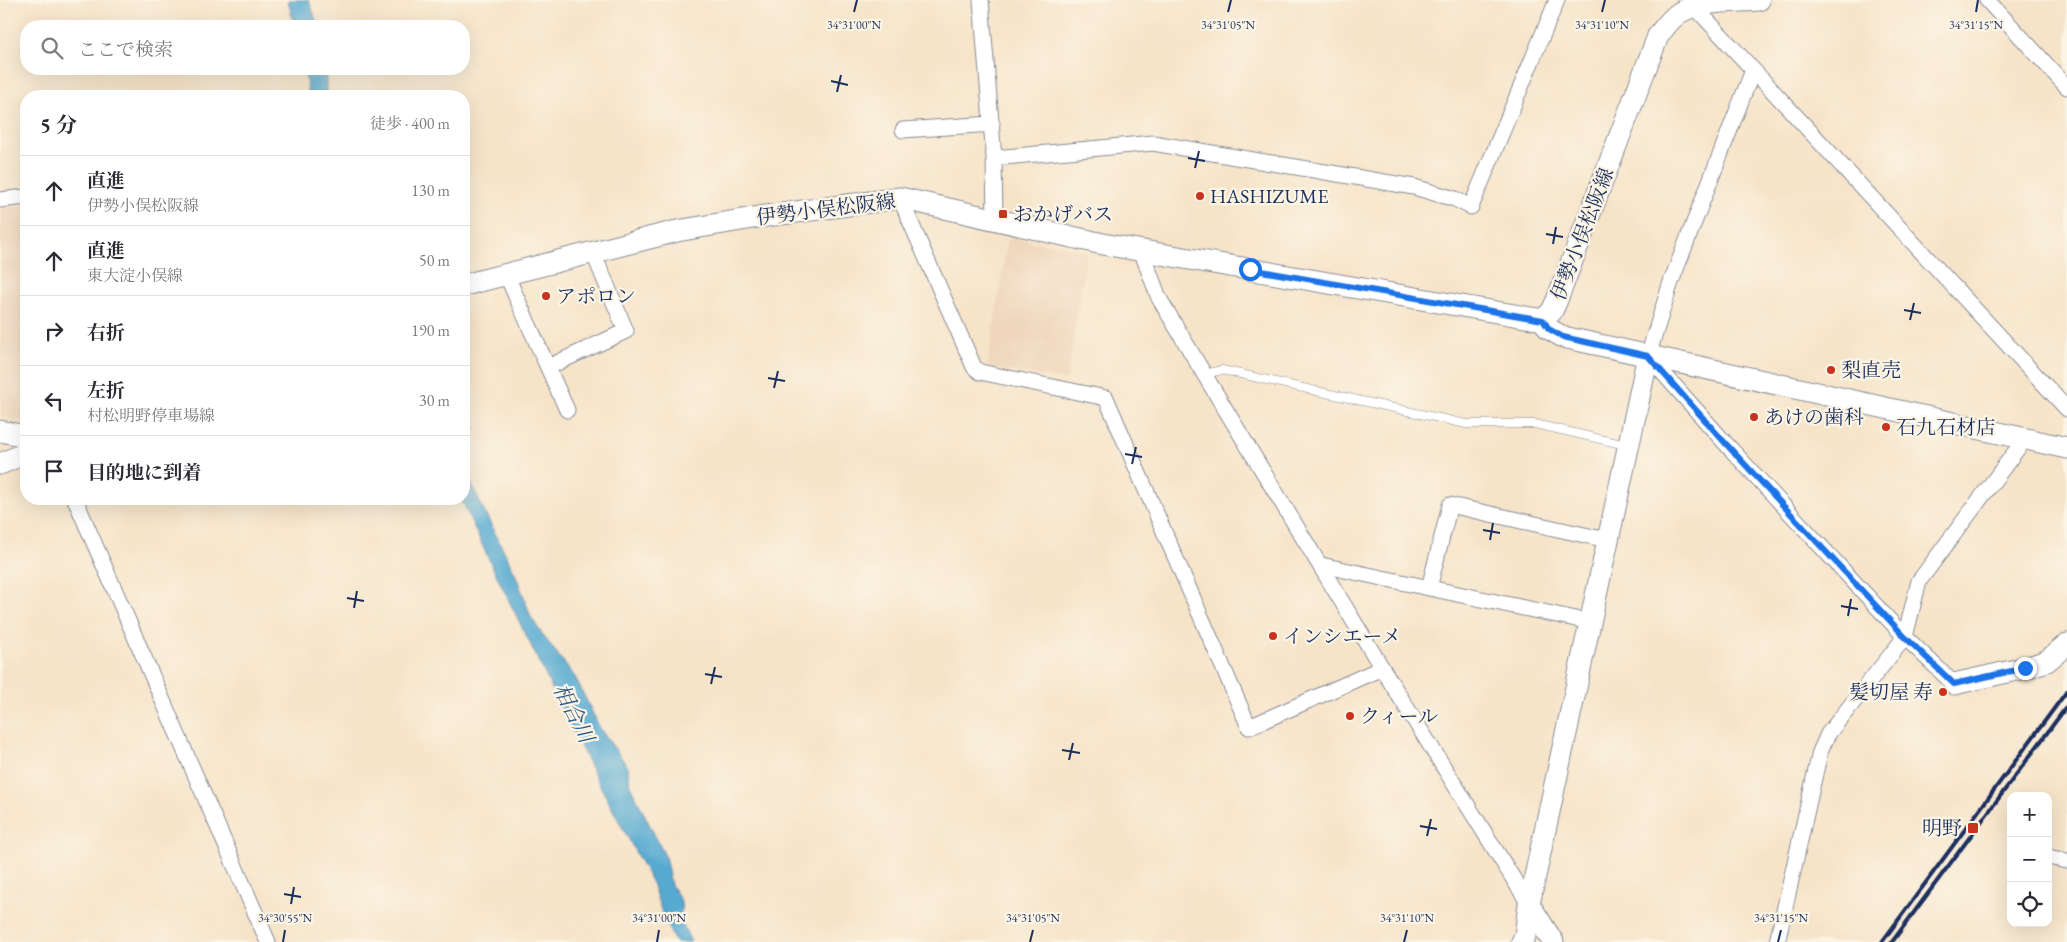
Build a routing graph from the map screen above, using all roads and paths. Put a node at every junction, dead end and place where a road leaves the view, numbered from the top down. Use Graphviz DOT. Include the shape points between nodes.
graph roads {
  1 [pos="981,0"];
  2 [pos="1557,0"];
  3 [pos="1759,0"];
  4 [pos="1987,0"];
  5 [pos="1694,6"];
  6 [pos="1753,70"];
  7 [pos="2067,87"];
  8 [pos="992,124"];
  9 [pos="903,130"];
  10 [pos="994,158"];
  11 [pos="20,198"];
  12 [pos="900,198"];
  13 [pos="0,200"];
  14 [pos="995,220"];
  15 [pos="1141,250"];
  16 [pos="593,252"];
  17 [pos="506,274"];
  18 [pos="470,283"];
  19 [pos="1543,320"];
  20 [pos="1648,356"];
  21 [pos="548,367"];
  22 [pos="1204,374"];
  23 [pos="2067,409"];
  24 [pos="567,410"];
  25 [pos="0,431"];
  26 [pos="20,435"];
  27 [pos="2024,440"];
  28 [pos="1628,445"];
  29 [pos="2067,448"];
  30 [pos="20,456"];
  31 [pos="0,464"];
  32 [pos="78,505"];
  33 [pos="1607,540"];
  34 [pos="1321,566"];
  35 [pos="1429,588"];
  36 [pos="1590,622"];
  37 [pos="1905,637"];
  38 [pos="2067,644"];
  39 [pos="1382,668"];
  40 [pos="1954,684"];
  41 [pos="2052,858"];
  42 [pos="2067,860"];
  43 [pos="1529,904"];
  44 [pos="268,942"];
  45 [pos="1522,942"];
  46 [pos="1553,942"];
  47 [pos="1777,942"];
  1 -- 8 [label="street"];
  2 -- 10 [label="street" via="1471,207 1414,187 1153,143"];
  3 -- 5 [label="main road, 伊勢小俣松阪線"];
  4 -- 7 [label="street"];
  5 -- 6 [label="street"];
  5 -- 19 [label="main road, 伊勢小俣松阪線" via="1678,13 1658,36 1564,283 1552,312"];
  6 -- 20 [label="street" via="1671,282"];
  6 -- 23 [label="street"];
  8 -- 9 [label="street"];
  8 -- 10 [label="street"];
  10 -- 14 [label="street"];
  11 -- 13 [label="street"];
  12 -- 14 [label="main road, 伊勢小俣松阪線"];
  12 -- 16 [label="main road, 伊勢小俣松阪線" via="695,228"];
  12 -- 39 [label="street" via="974,367 980,372 1106,398 1248,727"];
  14 -- 15 [label="main road, 伊勢小俣松阪線"];
  15 -- 19 [label="main road, 伊勢小俣松阪線"];
  15 -- 22 [label="street" via="1159,298"];
  16 -- 17 [label="main road, 伊勢小俣松阪線"];
  16 -- 21 [label="street" via="626,331"];
  17 -- 18 [label="main road, 伊勢小俣松阪線"];
  17 -- 21 [label="street"];
  19 -- 20 [label="main road" via="1549,329 1563,337"];
  20 -- 27 [label="main road"];
  20 -- 28 [label="main road"];
  20 -- 37 [label="street"];
  21 -- 24 [label="street"];
  22 -- 28 [label="lane" via="1222,370 1466,424 1535,424"];
  22 -- 34 [label="street"];
  25 -- 26 [label="main road"];
  27 -- 29 [label="main road"];
  27 -- 37 [label="street" via="1920,581"];
  28 -- 33 [label="main road"];
  30 -- 31 [label="main road"];
  32 -- 44 [label="street"];
  33 -- 35 [label="street" via="1450,505"];
  33 -- 36 [label="main road"];
  34 -- 35 [label="street"];
  34 -- 39 [label="street"];
  35 -- 36 [label="street"];
  36 -- 43 [label="main road"];
  37 -- 40 [label="street"];
  37 -- 47 [label="street" via="1824,743"];
  38 -- 40 [label="main road" via="2047,661"];
  39 -- 43 [label="street"];
  41 -- 42 [label="street"];
  43 -- 45 [label="main road"];
  43 -- 46 [label="main road"];
}
